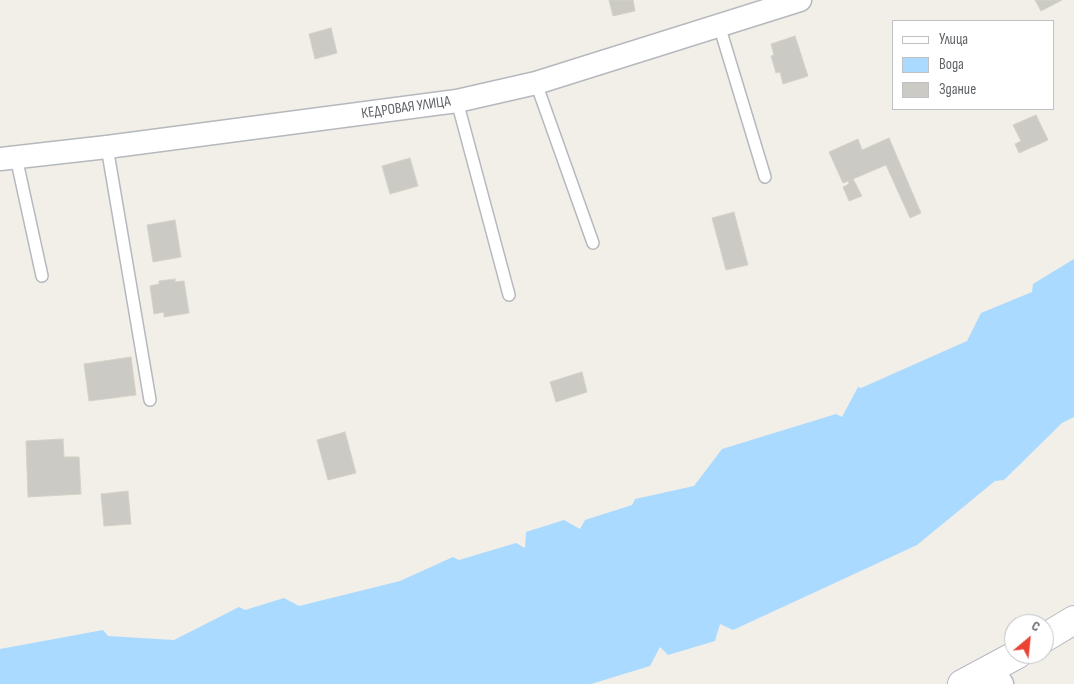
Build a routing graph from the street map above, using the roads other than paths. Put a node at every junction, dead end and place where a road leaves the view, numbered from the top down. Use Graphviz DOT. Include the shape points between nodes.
graph roads {
  1 [pos="800,0"];
  2 [pos="719,25"];
  3 [pos="536,83"];
  4 [pos="457,101"];
  5 [pos="107,147"];
  6 [pos="8,158"];
  7 [pos="765,176"];
  8 [pos="593,243"];
  9 [pos="42,276"];
  10 [pos="509,295"];
  11 [pos="150,400"];
  12 [pos="1074,620"];
  13 [pos="1054,632"];
  14 [pos="1008,664"];
  15 [pos="997,676"];
  16 [pos="962,684"];
  1 -- 2 [label="street, КЕДРОВАЯ УЛИЦА"];
  2 -- 3 [label="street, КЕДРОВАЯ УЛИЦА"];
  2 -- 7 [label="lane"];
  3 -- 4 [label="street, КЕДРОВАЯ УЛИЦА"];
  3 -- 8 [label="lane"];
  4 -- 5 [label="street, КЕДРОВАЯ УЛИЦА"];
  4 -- 10 [label="lane"];
  5 -- 6 [label="street, КЕДРОВАЯ УЛИЦА"];
  5 -- 11 [label="lane"];
  6 -- 9 [label="lane"];
  12 -- 13 [label="main road"];
  14 -- 15 [label="main road"];
  15 -- 16 [label="main road"];
}
